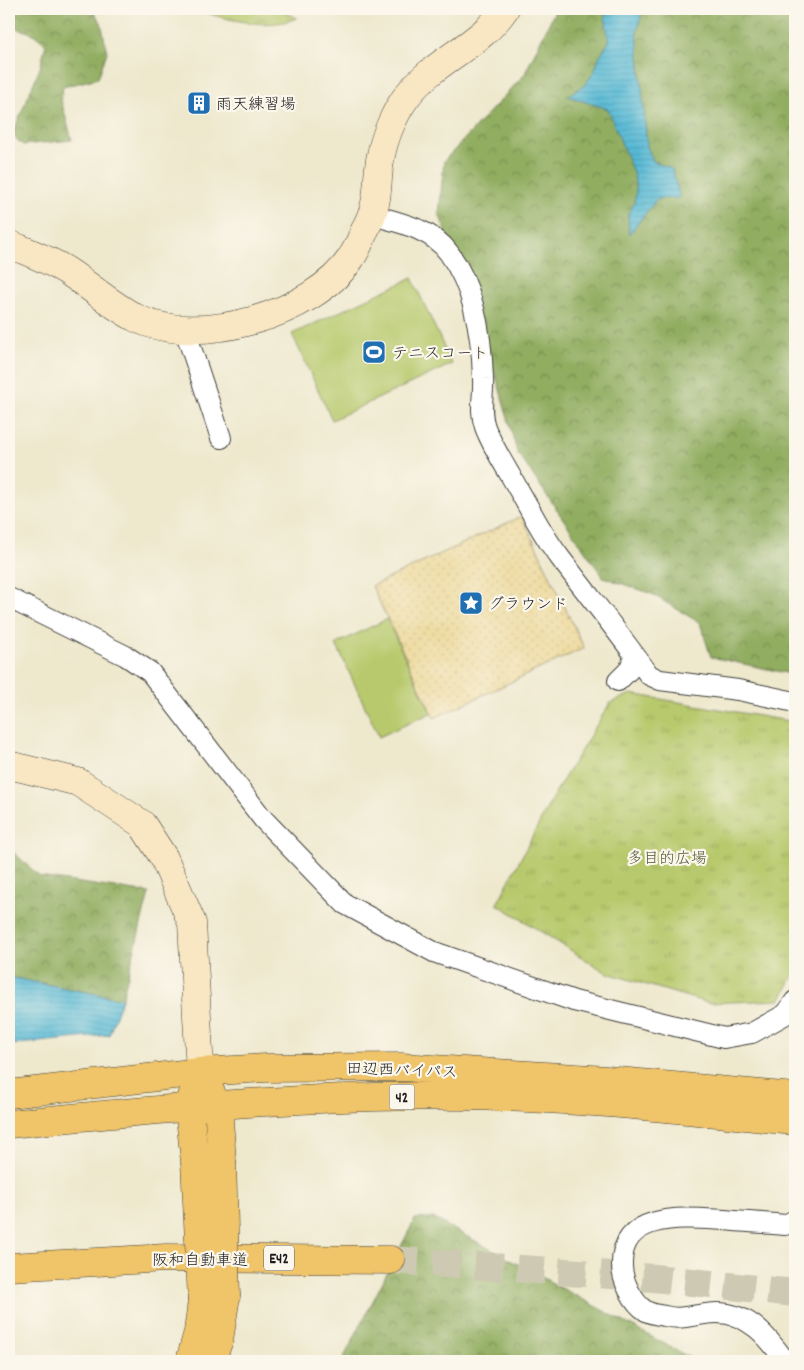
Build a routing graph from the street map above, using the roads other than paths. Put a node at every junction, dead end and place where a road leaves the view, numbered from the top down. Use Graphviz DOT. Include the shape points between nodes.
graph roads {
  1 [pos="505,9"];
  2 [pos="372,215"];
  3 [pos="9,244"];
  4 [pos="185,330"];
  5 [pos="221,438"];
  6 [pos="9,598"];
  7 [pos="635,656"];
  8 [pos="649,675"];
  9 [pos="795,702"];
  10 [pos="9,765"];
  11 [pos="795,1001"];
  12 [pos="200,1072"];
  13 [pos="9,1094"];
  14 [pos="795,1097"];
  15 [pos="218,1106"];
  16 [pos="189,1108"];
  17 [pos="795,1121"];
  18 [pos="9,1124"];
  19 [pos="795,1220"];
  20 [pos="166,1258"];
  21 [pos="391,1260"];
  22 [pos="9,1267"];
  23 [pos="9,1280"];
  24 [pos="214,1298"];
  25 [pos="190,1361"];
  26 [pos="211,1361"];
  27 [pos="785,1361"];
  1 -- 2 [label="street" via="478,39 449,58 407,96 392,121 381,155"];
  2 -- 4 [label="street" via="351,259 328,282 299,303 257,319 215,328"];
  2 -- 7 [label="street" via="410,225 448,250 467,288 477,322 483,356 481,412 492,444 557,553"];
  3 -- 4 [label="street" via="66,271 137,319"];
  4 -- 5 [label="street"];
  6 -- 11 [label="street" via="126,656 150,672 263,819 345,904 425,948 574,1001 724,1038 752,1033 786,1014"];
  7 -- 8 [label="street"];
  7 -- 8 [label="street" via="629,670 618,681"];
  8 -- 9 [label="street" via="660,680 738,690"];
  10 -- 12 [label="street" via="78,782 142,824 164,858 192,923"];
  12 -- 13 [label="highway, 田辺西バイパス / 42"];
  12 -- 14 [label="highway, 田辺西バイパス / 42" via="401,1067 607,1080"];
  12 -- 15 [label="highway"];
  12 -- 16 [label="highway"];
  15 -- 16 [label="highway, 田辺西バイパス / 42"];
  15 -- 17 [label="highway, 田辺西バイパス / 42" via="296,1099 460,1096 618,1103"];
  15 -- 24 [label="highway, bridge" via="222,1161"];
  16 -- 18 [label="highway, 田辺西バイパス / 42"];
  16 -- 24 [label="highway, bridge"];
  19 -- 27 [label="street" via="785,1225 675,1217 652,1223 629,1237 622,1255 622,1276 647,1312 678,1320 718,1313 746,1320 770,1339"];
  20 -- 21 [label="highway, 阪和自動車道 / E42"];
  20 -- 22 [label="highway, 阪和自動車道 / E42"];
  20 -- 23 [label="highway"];
  24 -- 25 [label="highway" via="198,1332"];
  24 -- 26 [label="highway" via="219,1340"];
}
